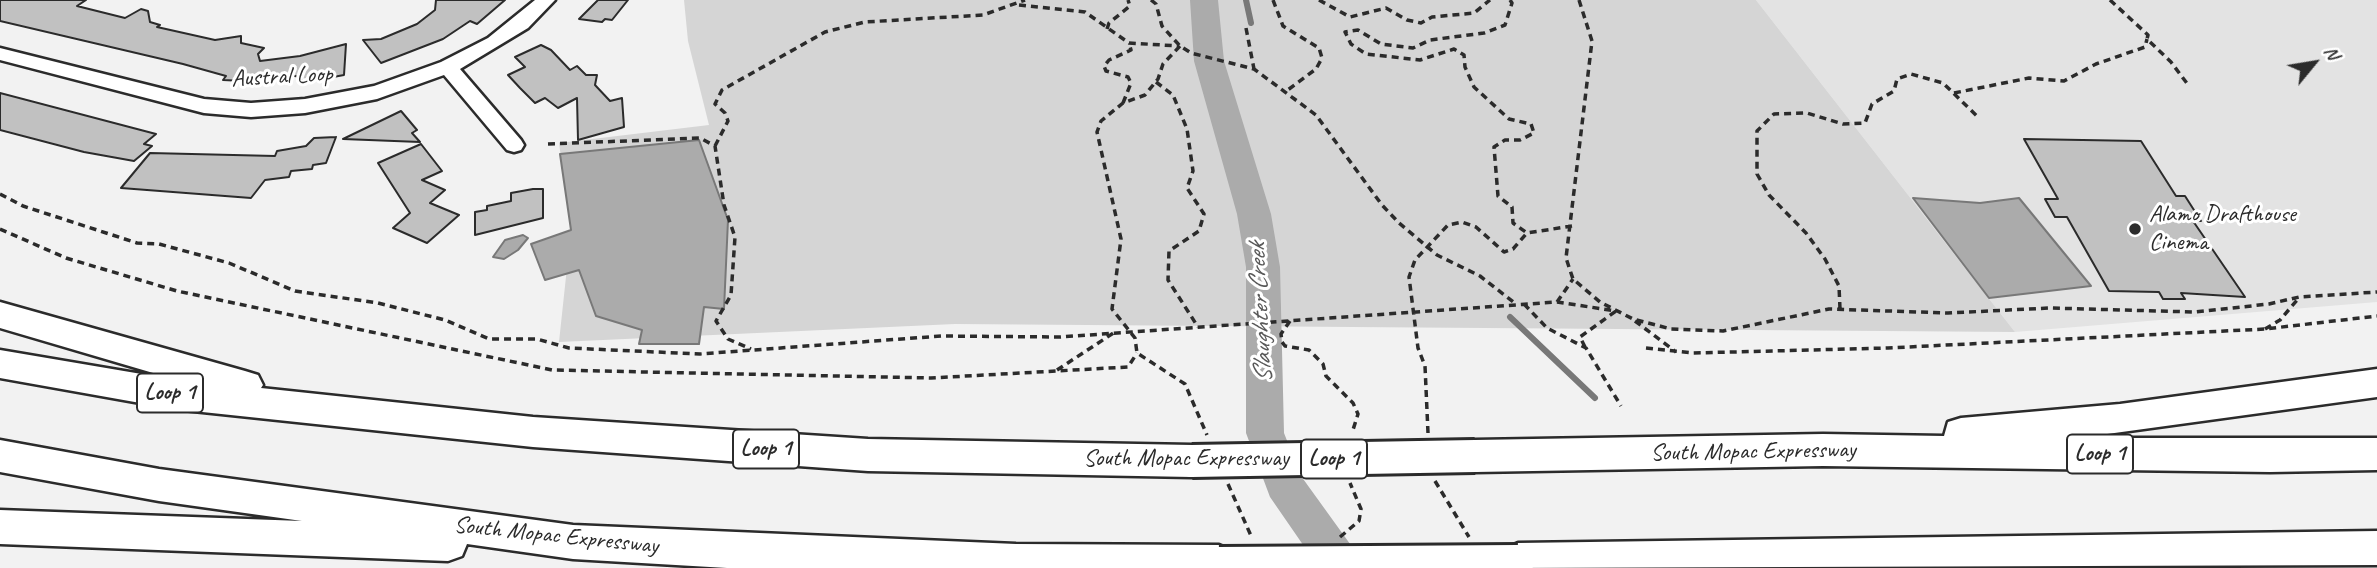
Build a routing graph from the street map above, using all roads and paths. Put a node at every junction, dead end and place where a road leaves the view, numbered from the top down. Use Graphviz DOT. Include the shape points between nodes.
graph roads {
  1 [pos="546,0"];
  2 [pos="1025,0"];
  3 [pos="1128,0"];
  4 [pos="1151,0"];
  5 [pos="1273,0"];
  6 [pos="1319,0"];
  7 [pos="1490,0"];
  8 [pos="1510,0"];
  9 [pos="1579,0"];
  10 [pos="2110,0"];
  11 [pos="1157,2"];
  12 [pos="1017,5"];
  13 [pos="1245,28"];
  14 [pos="1107,30"];
  15 [pos="2147,39"];
  16 [pos="1129,43"];
  17 [pos="1180,46"];
  18 [pos="0,54"];
  19 [pos="448,67"];
  20 [pos="1254,69"];
  21 [pos="1156,82"];
  22 [pos="2189,86"];
  23 [pos="1285,92"];
  24 [pos="1954,93"];
  25 [pos="1123,103"];
  26 [pos="1978,117"];
  27 [pos="548,144"];
  28 [pos="514,145"];
  29 [pos="715,146"];
  30 [pos="0,194"];
  31 [pos="1572,226"];
  32 [pos="0,229"];
  33 [pos="1527,233"];
  34 [pos="1426,246"];
  35 [pos="1573,279"];
  36 [pos="2377,292"];
  37 [pos="2299,297"];
  38 [pos="1557,302"];
  39 [pos="1517,304"];
  40 [pos="1524,304"];
  41 [pos="1840,309"];
  42 [pos="1616,312"];
  43 [pos="1415,313"];
  44 [pos="0,315"];
  45 [pos="2377,316"];
  46 [pos="1633,319"];
  47 [pos="1198,327"];
  48 [pos="2265,329"];
  49 [pos="1117,331"];
  50 [pos="1130,331"];
  51 [pos="1586,348"];
  52 [pos="1646,348"];
  53 [pos="753,350"];
  54 [pos="1677,352"];
  55 [pos="1137,353"];
  56 [pos="0,364"];
  57 [pos="1055,371"];
  58 [pos="2377,383"];
  59 [pos="1621,406"];
  60 [pos="342,411"];
  61 [pos="1428,440"];
  62 [pos="1823,450"];
  63 [pos="2377,454"];
  64 [pos="0,456"];
  65 [pos="1432,476"];
  66 [pos="0,527"];
  67 [pos="573,542"];
  68 [pos="1474,544"];
  69 [pos="2377,548"];
  70 [pos="1832,558"];
  71 [pos="1926,568"];
  1 -- 19 [label="street, Austral Loop" via="512,30"];
  2 -- 12 [label="path"];
  3 -- 14 [label="path" via="1130,6"];
  4 -- 11 [label="path"];
  5 -- 23 [label="path" via="1283,26 1320,47 1322,58 1316,69"];
  6 -- 7 [label="path" via="1350,17 1386,8 1421,23 1432,17 1474,13"];
  8 -- 33 [label="path" via="1505,25 1484,33 1430,40 1413,48 1381,44 1358,30 1345,32 1366,54 1391,58 1420,60 1454,49 1464,55 1474,87 1509,120 1531,124 1534,133 1494,147 1498,196 1512,207 1513,223"];
  9 -- 31 [label="path" via="1592,41"];
  10 -- 15 [label="path"];
  11 -- 17 [label="path" via="1162,26"];
  12 -- 14 [label="path" via="1085,12"];
  12 -- 29 [label="path" via="983,15 865,22 825,32 722,90 715,104 727,121"];
  13 -- 20 [label="path"];
  14 -- 16 [label="path"];
  15 -- 22 [label="path"];
  15 -- 24 [label="path" via="2145,47 2095,64 2064,81 2029,78"];
  16 -- 17 [label="path"];
  16 -- 25 [label="path" via="1131,50 1104,66 1106,71 1128,77"];
  17 -- 20 [label="path"];
  17 -- 21 [label="path" via="1163,64"];
  18 -- 19 [label="street, Austral Loop" via="204,106 251,110 350,99"];
  19 -- 28 [label="street"];
  20 -- 23 [label="path"];
  21 -- 25 [label="path" via="1146,95"];
  21 -- 47 [label="path" via="1173,95 1187,130 1193,172 1187,188 1204,214 1199,231 1169,251 1168,280"];
  23 -- 34 [label="path" via="1316,115 1381,205"];
  24 -- 26 [label="path"];
  24 -- 41 [label="path" via="1943,83 1911,75 1897,79 1895,91 1872,104 1865,123 1843,124 1807,113 1773,114 1757,131 1758,174 1769,195 1825,259 1839,286"];
  25 -- 50 [label="path" via="1101,121 1097,132 1121,239 1112,309"];
  27 -- 29 [label="path" via="700,138"];
  29 -- 53 [label="path" via="724,205 735,237 731,295 716,321 728,339"];
  30 -- 53 [label="path" via="23,206 137,243 159,244 229,263 295,290 379,303 445,320 489,339 537,340 613,351 700,354"];
  31 -- 33 [label="path"];
  31 -- 35 [label="path" via="1566,258"];
  32 -- 57 [label="path" via="66,258 177,291 552,370 931,378"];
  33 -- 34 [label="path" via="1504,252 1476,227 1462,222 1448,225"];
  34 -- 39 [label="path" via="1480,275"];
  34 -- 43 [label="path" via="1409,278"];
  35 -- 38 [label="path"];
  35 -- 42 [label="path"];
  36 -- 37 [label="path"];
  37 -- 41 [label="path" via="2195,313"];
  37 -- 48 [label="path" via="2280,320"];
  38 -- 40 [label="path"];
  38 -- 42 [label="path"];
  39 -- 40 [label="path"];
  39 -- 43 [label="path"];
  40 -- 51 [label="path" via="1547,328"];
  41 -- 46 [label="path" via="1723,331 1671,329"];
  42 -- 46 [label="path"];
  42 -- 51 [label="path" via="1580,337"];
  43 -- 47 [label="path"];
  43 -- 61 [label="path" via="1418,348 1425,366"];
  44 -- 60 [label="highway"];
  45 -- 48 [label="path"];
  46 -- 54 [label="path"];
  47 -- 50 [label="path"];
  48 -- 54 [label="path" via="1813,351"];
  49 -- 50 [label="path"];
  49 -- 53 [label="path" via="1060,337 941,336"];
  49 -- 57 [label="path"];
  51 -- 59 [label="path"];
  52 -- 54 [label="path"];
  55 -- 57 [label="path" via="1128,367"];
  56 -- 60 [label="highway, South Mopac Expressway / Loop 1" via="174,394"];
  58 -- 62 [label="highway" via="2120,419 1885,440"];
  60 -- 62 [label="highway, South Mopac Expressway / Loop 1, bridge" via="533,432 895,456 1192,461"];
  62 -- 63 [label="highway, South Mopac Expressway / Loop 1"];
  64 -- 67 [label="highway, South Mopac Expressway" via="159,485"];
  65 -- 68 [label="path"];
  66 -- 67 [label="highway" via="439,544"];
  67 -- 70 [label="highway, South Mopac Expressway, bridge" via="1002,562"];
  69 -- 70 [label="highway, South Mopac Expressway"];
  70 -- 71 [label="highway"];
}
